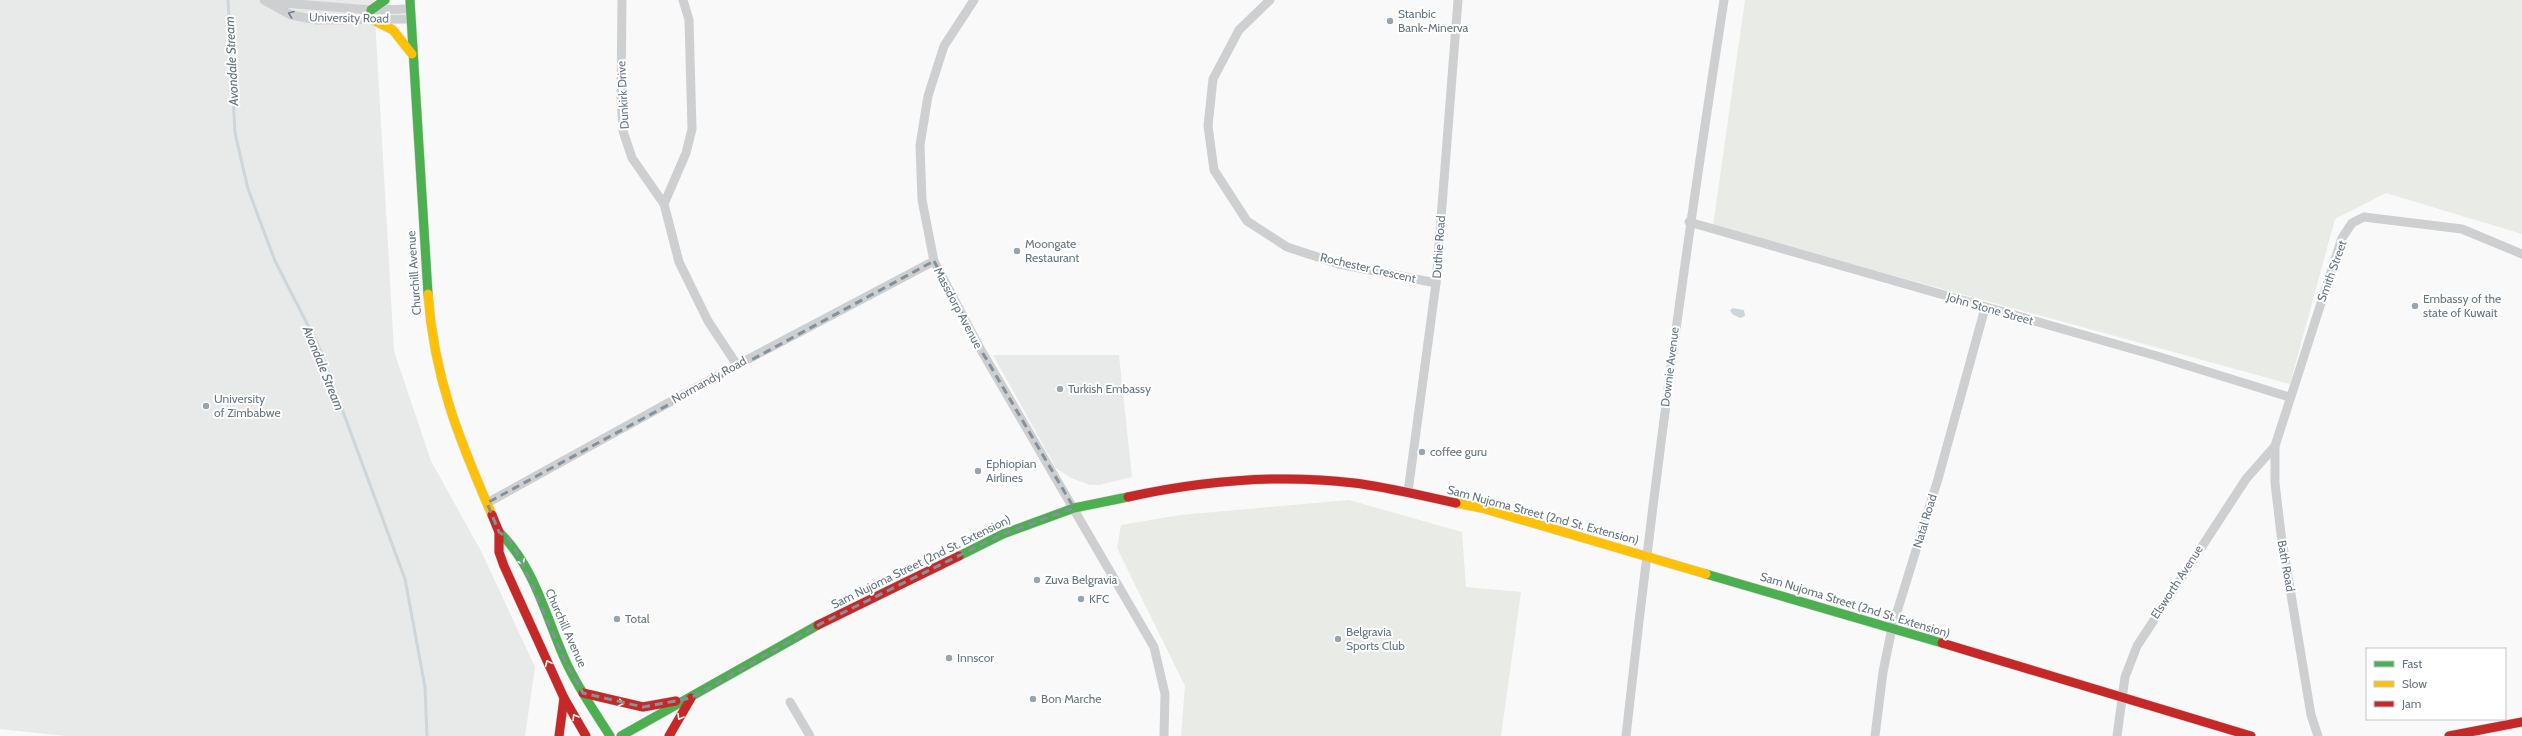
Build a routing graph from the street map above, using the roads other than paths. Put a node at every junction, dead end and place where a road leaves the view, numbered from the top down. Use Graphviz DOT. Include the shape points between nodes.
graph roads {
  1 [pos="385,0"];
  2 [pos="622,0"];
  3 [pos="683,0"];
  4 [pos="974,0"];
  5 [pos="1270,0"];
  6 [pos="1458,0"];
  7 [pos="1724,0"];
  8 [pos="266,1"];
  9 [pos="410,4"];
  10 [pos="371,14"];
  11 [pos="410,19"];
  12 [pos="414,57"];
  13 [pos="664,204"];
  14 [pos="1690,222"];
  15 [pos="2522,254"];
  16 [pos="934,261"];
  17 [pos="1436,283"];
  18 [pos="1985,308"];
  19 [pos="737,365"];
  20 [pos="2290,397"];
  21 [pos="2275,446"];
  22 [pos="1408,492"];
  23 [pos="487,503"];
  24 [pos="1074,508"];
  25 [pos="499,532"];
  26 [pos="1646,556"];
  27 [pos="1892,628"];
  28 [pos="584,693"];
  29 [pos="564,698"];
  30 [pos="691,698"];
  31 [pos="2122,700"];
  32 [pos="790,702"];
  33 [pos="2522,722"];
  34 [pos="559,736"];
  35 [pos="586,736"];
  36 [pos="610,736"];
  37 [pos="621,736"];
  38 [pos="669,736"];
  39 [pos="810,736"];
  40 [pos="1164,736"];
  41 [pos="1626,736"];
  42 [pos="1875,736"];
  43 [pos="2117,736"];
  44 [pos="2252,736"];
  45 [pos="2318,736"];
  46 [pos="2449,736"];
  1 -- 10 [label="main road"];
  2 -- 13 [label="street, Dunkirk Drive" via="623,131 632,158"];
  3 -- 13 [label="street" via="689,20 692,129 686,153"];
  4 -- 16 [label="street, Massdorp Avenue" via="944,46 928,96 920,145 922,200"];
  5 -- 17 [label="street, Rochester Crescent" via="1239,30 1213,79 1208,126 1214,170 1247,221 1288,247 1339,264"];
  6 -- 17 [label="street, Duthie Road"];
  7 -- 14 [label="street, Downie Avenue"];
  8 -- 10 [label="street, University Road"];
  10 -- 8 [label="street, University Road, one-way" via="317,20 291,15"];
  9 -- 10 [label="street, University Road"];
  9 -- 11 [label="main road, Churchill Avenue"];
  10 -- 11 [label="street, University Road"];
  10 -- 12 [label="main road" via="393,30"];
  11 -- 12 [label="main road, Churchill Avenue"];
  12 -- 23 [label="main road, Churchill Avenue" via="431,336 445,397"];
  13 -- 19 [label="street, Dunkirk Drive" via="679,262 708,321"];
  14 -- 18 [label="street, John Stone Street"];
  14 -- 26 [label="street, Downie Avenue"];
  15 -- 20 [label="street, Smith Street" via="2462,229 2364,217 2352,223 2340,245"];
  16 -- 19 [label="street, Normandy Road"];
  16 -- 24 [label="street, Massdorp Avenue" via="980,350"];
  17 -- 22 [label="street, Duthie Road"];
  18 -- 20 [label="street, John Stone Street" via="2157,356"];
  18 -- 27 [label="street, Natal Road" via="1938,479"];
  19 -- 23 [label="street, Normandy Road"];
  20 -- 21 [label="street, Bath Road"];
  21 -- 31 [label="street, Elsworth Avenue" via="2246,479 2152,621 2129,662"];
  21 -- 45 [label="street, Bath Road" via="2275,483 2281,534 2311,715"];
  22 -- 24 [label="main road, Sam Nujoma Street (2nd St. Extension)" via="1354,483 1266,479 1159,490"];
  22 -- 26 [label="main road, Sam Nujoma Street (2nd St. Extension)" via="1482,508"];
  23 -- 25 [label="main road, Churchill Avenue"];
  24 -- 30 [label="main road, Sam Nujoma Street (2nd St. Extension)" via="1003,534 962,553 822,623"];
  24 -- 40 [label="street, Massdorp Avenue" via="1154,647 1165,694"];
  25 -- 28 [label="main road, Churchill Avenue, one-way" via="509,539 520,558 566,663"];
  29 -- 25 [label="main road, Churchill Avenue, one-way" via="504,566 499,552"];
  26 -- 27 [label="main road, Sam Nujoma Street (2nd St. Extension)"];
  26 -- 41 [label="street, Downie Avenue"];
  27 -- 31 [label="main road, Sam Nujoma Street (2nd St. Extension)"];
  27 -- 42 [label="street, Natal Road" via="1883,672"];
  28 -- 30 [label="main road, one-way" via="643,707"];
  28 -- 36 [label="main road, Churchill Avenue"];
  29 -- 34 [label="main road"];
  35 -- 29 [label="main road, Churchill Avenue, one-way"];
  30 -- 37 [label="main road, Sam Nujoma Street (2nd St. Extension)"];
  30 -- 38 [label="main road, one-way"];
  31 -- 43 [label="street, Elsworth Avenue"];
  31 -- 44 [label="main road, Sam Nujoma Street (2nd St. Extension)"];
  32 -- 39 [label="street"];
  33 -- 46 [label="main road"];
}
